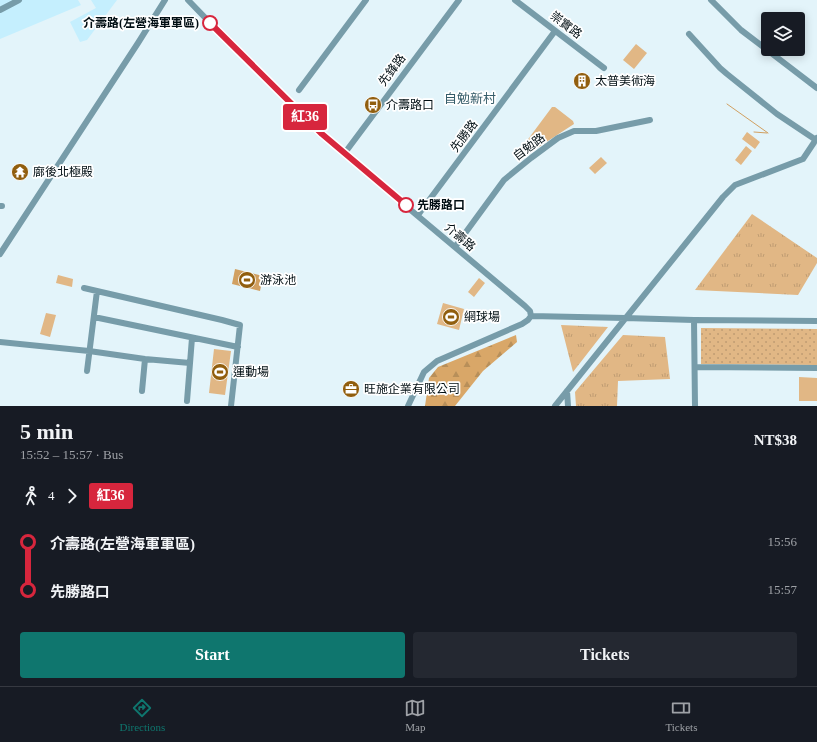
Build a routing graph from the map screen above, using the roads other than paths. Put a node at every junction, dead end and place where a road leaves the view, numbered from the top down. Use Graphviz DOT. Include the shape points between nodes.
graph roads {
  1 [pos="19,0"];
  2 [pos="164,0"];
  3 [pos="188,0"];
  4 [pos="366,0"];
  5 [pos="459,0"];
  6 [pos="515,0"];
  7 [pos="711,0"];
  8 [pos="0,10"];
  9 [pos="555,30"];
  10 [pos="689,34"];
  11 [pos="604,68"];
  12 [pos="817,88"];
  13 [pos="299,90"];
  14 [pos="650,120"];
  15 [pos="816,139"];
  16 [pos="344,154"];
  17 [pos="418,215"];
  18 [pos="455,247"];
  19 [pos="0,254"];
  20 [pos="84,288"];
  21 [pos="97,291"];
  22 [pos="531,316"];
  23 [pos="94,317"];
  24 [pos="625,318"];
  25 [pos="694,320"];
  26 [pos="817,321"];
  27 [pos="192,338"];
  28 [pos="0,342"];
  29 [pos="238,347"];
  30 [pos="89,351"];
  31 [pos="145,359"];
  32 [pos="190,363"];
  33 [pos="695,367"];
  34 [pos="817,368"];
  35 [pos="87,372"];
  36 [pos="142,391"];
  37 [pos="567,391"];
  38 [pos="187,401"];
  39 [pos="231,406"];
  40 [pos="408,406"];
  41 [pos="555,406"];
  42 [pos="568,406"];
  43 [pos="695,406"];
  1 -- 8 [label="street"];
  2 -- 19 [label="street"];
  3 -- 16 [label="street, 介壽路"];
  4 -- 13 [label="street"];
  5 -- 16 [label="street, 先鋒路"];
  6 -- 9 [label="street, 崇實路"];
  7 -- 12 [label="street" via="741,30"];
  9 -- 11 [label="street, 崇實路"];
  9 -- 17 [label="street, 先勝路"];
  10 -- 15 [label="street" via="727,74 777,114"];
  14 -- 18 [label="street, 自勉路" via="596,131 574,131 558,138 504,180"];
  15 -- 24 [label="street" via="803,159 735,185 723,196"];
  16 -- 17 [label="street, 介壽路"];
  17 -- 18 [label="street, 介壽路"];
  18 -- 22 [label="street, 介壽路" via="525,306"];
  20 -- 21 [label="street"];
  21 -- 23 [label="street"];
  21 -- 29 [label="street" via="240,326"];
  22 -- 24 [label="street"];
  22 -- 40 [label="street" via="522,324 437,361 424,372"];
  23 -- 27 [label="street"];
  23 -- 30 [label="street"];
  24 -- 25 [label="street"];
  24 -- 37 [label="street"];
  25 -- 26 [label="street"];
  25 -- 33 [label="street"];
  27 -- 29 [label="street"];
  27 -- 32 [label="street"];
  28 -- 30 [label="street"];
  29 -- 39 [label="street"];
  30 -- 31 [label="street"];
  30 -- 35 [label="street"];
  31 -- 32 [label="street"];
  31 -- 36 [label="street"];
  32 -- 38 [label="street"];
  33 -- 34 [label="street"];
  33 -- 43 [label="street"];
  37 -- 41 [label="street"];
  37 -- 42 [label="street"];
}
